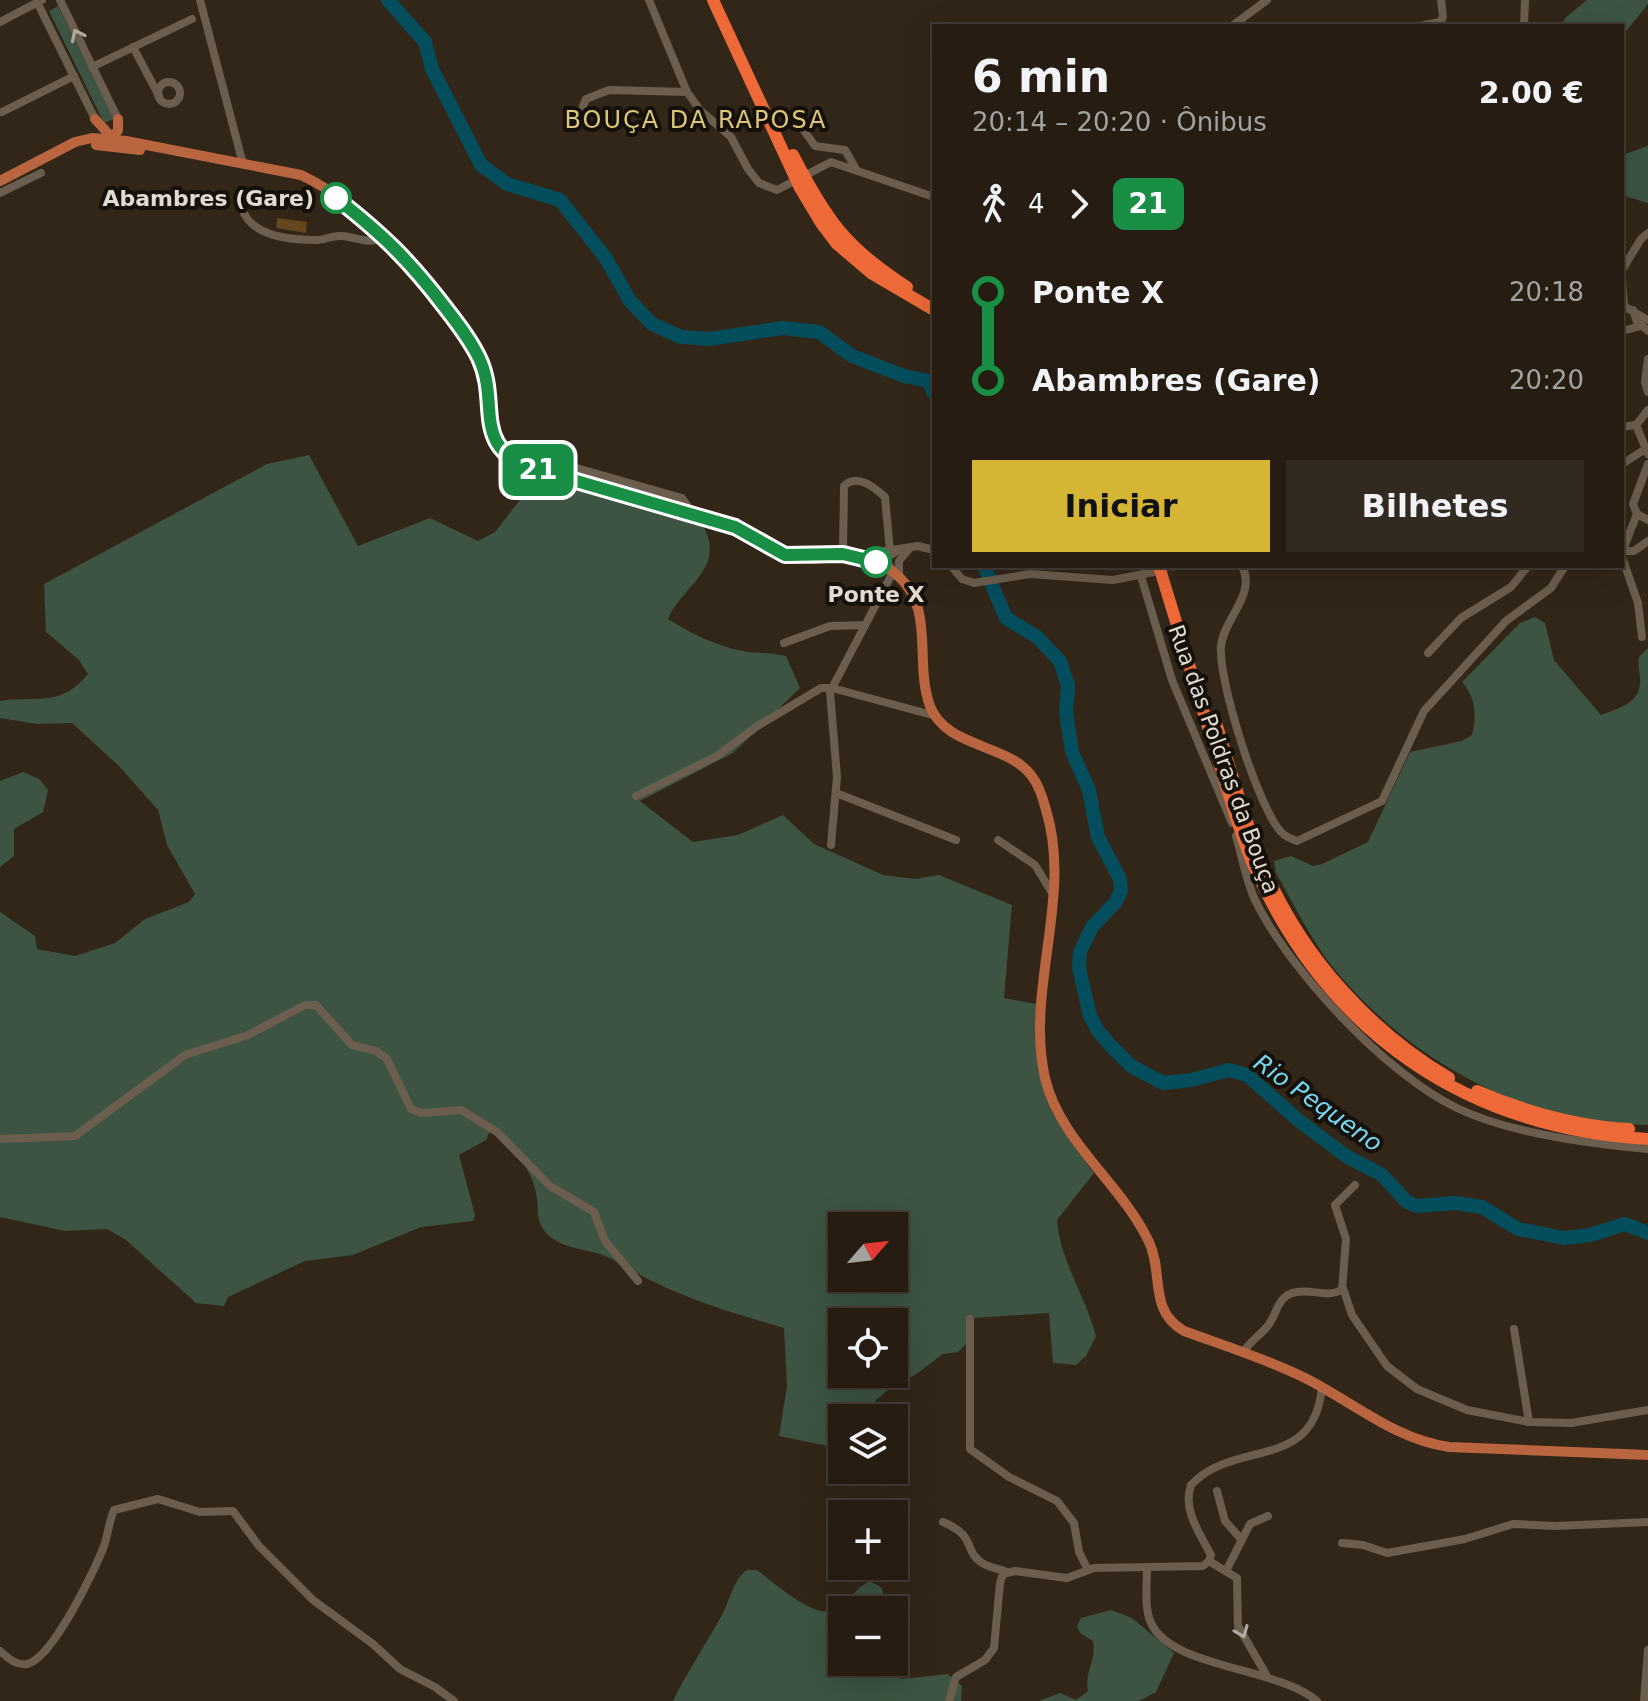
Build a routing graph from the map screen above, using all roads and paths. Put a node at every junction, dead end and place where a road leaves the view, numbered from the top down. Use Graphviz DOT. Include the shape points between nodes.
graph roads {
  1 [pos="60,0"];
  2 [pos="200,0"];
  3 [pos="649,0"];
  4 [pos="713,0"];
  5 [pos="721,0"];
  6 [pos="1267,0"];
  7 [pos="1441,0"];
  8 [pos="1525,0"];
  9 [pos="40,1"];
  10 [pos="192,19"];
  11 [pos="0,22"];
  12 [pos="1235,24"];
  13 [pos="1433,24"];
  14 [pos="1524,24"];
  15 [pos="133,47"];
  16 [pos="92,67"];
  17 [pos="74,76"];
  18 [pos="151,83"];
  19 [pos="164,84"];
  20 [pos="687,92"];
  21 [pos="159,96"];
  22 [pos="582,109"];
  23 [pos="2,112"];
  24 [pos="795,118"];
  25 [pos="95,119"];
  26 [pos="118,119"];
  27 [pos="113,139"];
  28 [pos="84,142"];
  29 [pos="142,144"];
  30 [pos="129,149"];
  31 [pos="182,154"];
  32 [pos="245,164"];
  33 [pos="856,169"];
  34 [pos="41,173"];
  35 [pos="0,181"];
  36 [pos="0,193"];
  37 [pos="932,196"];
  38 [pos="242,208"];
  39 [pos="1648,233"];
  40 [pos="383,236"];
  41 [pos="1624,267"];
  42 [pos="932,301"];
  43 [pos="1626,307"];
  44 [pos="932,309"];
  45 [pos="1646,325"];
  46 [pos="1624,330"];
  47 [pos="1648,359"];
  48 [pos="1648,392"];
  49 [pos="1648,410"];
  50 [pos="1636,425"];
  51 [pos="1624,427"];
  52 [pos="1648,450"];
  53 [pos="552,461"];
  54 [pos="1624,463"];
  55 [pos="1648,464"];
  56 [pos="686,513"];
  57 [pos="1637,514"];
  58 [pos="1648,520"];
  59 [pos="1648,541"];
  60 [pos="1624,548"];
  61 [pos="932,549"];
  62 [pos="901,551"];
  63 [pos="1624,553"];
  64 [pos="849,555"];
  65 [pos="1624,559"];
  66 [pos="889,568"];
  67 [pos="953,568"];
  68 [pos="1050,568"];
  69 [pos="1162,568"];
  70 [pos="1243,568"];
  71 [pos="1526,568"];
  72 [pos="1564,568"];
  73 [pos="1044,574"];
  74 [pos="1141,576"];
  75 [pos="865,625"];
  76 [pos="1642,637"];
  77 [pos="784,643"];
  78 [pos="1428,653"];
  79 [pos="832,688"];
  80 [pos="936,716"];
  81 [pos="836,793"];
  82 [pos="636,796"];
  83 [pos="956,840"];
  84 [pos="998,840"];
  85 [pos="831,845"];
  86 [pos="1052,893"];
  87 [pos="1648,1130"];
  88 [pos="0,1139"];
  89 [pos="1648,1139"];
  90 [pos="1648,1149"];
  91 [pos="1355,1185"];
  92 [pos="638,1281"];
  93 [pos="1343,1288"];
  94 [pos="970,1319"];
  95 [pos="1514,1329"];
  96 [pos="1243,1353"];
  97 [pos="1322,1387"];
  98 [pos="1648,1410"];
  99 [pos="1529,1422"];
  100 [pos="1648,1455"];
  101 [pos="1217,1491"];
  102 [pos="1268,1516"];
  103 [pos="943,1522"];
  104 [pos="1648,1522"];
  105 [pos="1241,1539"];
  106 [pos="1342,1543"];
  107 [pos="1209,1561"];
  108 [pos="1147,1568"];
  109 [pos="1227,1569"];
  110 [pos="1088,1570"];
  111 [pos="1007,1572"];
  112 [pos="1648,1650"];
  113 [pos="0,1651"];
  114 [pos="1647,1661"];
  115 [pos="1267,1676"];
  116 [pos="454,1701"];
  117 [pos="949,1701"];
  118 [pos="1317,1701"];
  119 [pos="1644,1701"];
  16 -- 1 [label="street, one-way"];
  2 -- 32 [label="street"];
  3 -- 20 [label="street"];
  4 -- 44 [label="highway" via="821,223 871,273"];
  5 -- 42 [label="highway" via="827,219 877,267"];
  6 -- 12 [label="street"];
  7 -- 13 [label="street" via="1443,15"];
  8 -- 14 [label="street"];
  9 -- 11 [label="street"];
  9 -- 17 [label="street"];
  10 -- 15 [label="street"];
  15 -- 16 [label="street"];
  15 -- 18 [label="street"];
  16 -- 26 [label="street"];
  17 -- 23 [label="street"];
  17 -- 25 [label="street"];
  18 -- 19 [label="street"];
  18 -- 21 [label="street"];
  19 -- 21 [label="street"];
  19 -- 21 [label="street" via="177,85 179,98 167,104"];
  20 -- 22 [label="street" via="605,90 586,99"];
  20 -- 33 [label="street" via="731,137 756,181 772,190 824,164"];
  24 -- 33 [label="street" via="815,146 845,150"];
  25 -- 27 [label="main road"];
  25 -- 28 [label="main road"];
  26 -- 27 [label="main road"];
  26 -- 29 [label="main road"];
  27 -- 28 [label="main road"];
  27 -- 29 [label="main road"];
  27 -- 30 [label="main road"];
  28 -- 30 [label="main road"];
  28 -- 35 [label="main road"];
  29 -- 31 [label="main road"];
  30 -- 31 [label="main road"];
  31 -- 32 [label="main road"];
  32 -- 40 [label="main road" via="310,179"];
  33 -- 37 [label="street"];
  34 -- 36 [label="street"];
  38 -- 40 [label="street" via="249,224 262,232 318,240 340,235 373,241"];
  39 -- 41 [label="street"];
  40 -- 56 [label="main road" via="415,268 473,346 486,377 489,427 505,453 535,469"];
  43 -- 45 [label="street"];
  45 -- 46 [label="street"];
  47 -- 48 [label="street"];
  49 -- 50 [label="street"];
  50 -- 51 [label="street"];
  50 -- 52 [label="street"];
  52 -- 54 [label="street"];
  53 -- 56 [label="street" via="682,498"];
  55 -- 57 [label="street" via="1633,502"];
  56 -- 64 [label="main road" via="740,529 785,555"];
  57 -- 58 [label="street"];
  57 -- 60 [label="street"];
  59 -- 63 [label="street"];
  61 -- 62 [label="street"];
  62 -- 64 [label="street"];
  62 -- 64 [label="street" via="885,497 862,481 851,481 844,486"];
  62 -- 66 [label="street" via="898,565"];
  62 -- 66 [label="street" via="889,556"];
  64 -- 66 [label="main road"];
  65 -- 76 [label="street"];
  66 -- 75 [label="street"];
  66 -- 80 [label="main road" via="912,594 921,615 926,687"];
  67 -- 73 [label="street" via="965,581"];
  68 -- 73 [label="street"];
  69 -- 74 [label="street"];
  69 -- 87 [label="highway" via="1268,876 1348,997 1404,1049 1466,1086 1562,1119"];
  69 -- 89 [label="highway" via="1252,863 1278,913 1332,992 1394,1052 1462,1093 1558,1127"];
  70 -- 72 [label="street" via="1248,582 1222,638 1221,665 1243,751 1276,826 1297,841 1382,801 1424,711 1503,623 1551,588"];
  71 -- 78 [label="street" via="1511,587 1459,619"];
  73 -- 74 [label="street" via="1098,580"];
  74 -- 90 [label="street, Rua das Poldras da Bouça" via="1171,675 1230,817 1254,896 1290,954 1337,1013 1404,1072 1462,1110 1562,1137"];
  75 -- 77 [label="street" via="830,626"];
  75 -- 79 [label="street"];
  79 -- 80 [label="street"];
  79 -- 81 [label="street"];
  79 -- 82 [label="street" via="813,691 722,753"];
  80 -- 86 [label="main road" via="950,730 1031,775 1050,824"];
  81 -- 83 [label="street"];
  81 -- 85 [label="street"];
  84 -- 86 [label="street" via="1035,865"];
  86 -- 96 [label="main road" via="1041,1000 1042,1062 1051,1097 1151,1244 1166,1315 1184,1331"];
  88 -- 92 [label="street" via="75,1136 185,1055 316,1005 352,1045 387,1059 411,1109 470,1113 509,1142 550,1186 591,1208 605,1241"];
  91 -- 93 [label="street" via="1335,1205 1346,1239"];
  93 -- 96 [label="street" via="1332,1294 1287,1295 1268,1327"];
  93 -- 99 [label="street" via="1352,1315 1376,1353 1410,1384 1472,1412"];
  94 -- 110 [label="street" via="970,1449 1009,1477 1057,1501 1074,1523"];
  95 -- 99 [label="street"];
  96 -- 97 [label="main road"];
  97 -- 100 [label="main road" via="1400,1433 1434,1445"];
  97 -- 107 [label="street" via="1314,1422 1303,1434 1217,1468 1191,1485 1189,1507"];
  98 -- 99 [label="street" via="1571,1423"];
  101 -- 105 [label="street" via="1225,1521"];
  102 -- 105 [label="street" via="1250,1524"];
  103 -- 111 [label="street" via="965,1534 979,1561"];
  104 -- 106 [label="street" via="1513,1524 1387,1553"];
  105 -- 109 [label="street"];
  107 -- 108 [label="street"];
  107 -- 109 [label="street"];
  108 -- 110 [label="street"];
  108 -- 115 [label="street" via="1149,1614 1158,1632 1194,1657"];
  109 -- 115 [label="street, one-way" via="1238,1582 1238,1626"];
  110 -- 111 [label="street" via="1067,1578"];
  111 -- 117 [label="street" via="1000,1581 994,1648 985,1660 956,1677"];
  112 -- 114 [label="street"];
  113 -- 116 [label="street" via="21,1664 31,1663 72,1613 104,1547 113,1514 122,1506 158,1499 200,1512 232,1510 257,1544 313,1600 400,1669"];
  114 -- 119 [label="street"];
  115 -- 118 [label="street" via="1298,1687"];
}
